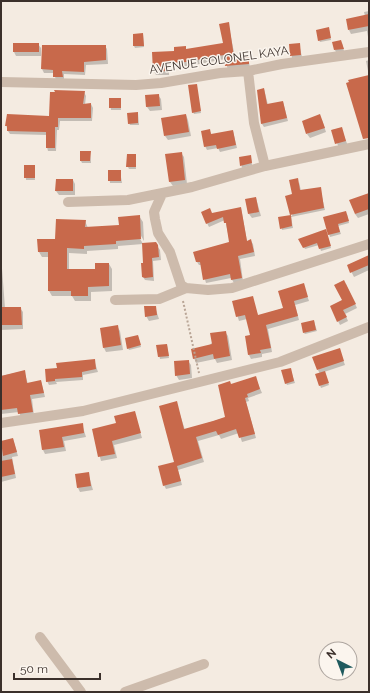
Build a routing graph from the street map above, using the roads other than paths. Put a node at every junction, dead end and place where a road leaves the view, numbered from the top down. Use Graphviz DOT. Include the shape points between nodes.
graph roads {
  1 [pos="369,52"];
  2 [pos="248,72"];
  3 [pos="1,82"];
  4 [pos="369,144"];
  5 [pos="265,166"];
  6 [pos="162,194"];
  7 [pos="68,202"];
  8 [pos="369,244"];
  9 [pos="186,288"];
  10 [pos="115,300"];
  11 [pos="369,327"];
  12 [pos="1,423"];
  13 [pos="40,637"];
  14 [pos="204,664"];
  15 [pos="81,692"];
  16 [pos="125,692"];
  1 -- 2 [label="street, AVENUE COLONEL KAYA" via="282,64"];
  2 -- 3 [label="street, AVENUE COLONEL KAYA" via="220,73 136,85"];
  2 -- 5 [label="street" via="254,123"];
  4 -- 5 [label="street"];
  5 -- 6 [label="street"];
  6 -- 7 [label="street" via="128,200"];
  6 -- 9 [label="street" via="154,212 158,233 170,252 178,281"];
  8 -- 9 [label="street" via="232,288"];
  9 -- 10 [label="street" via="159,299"];
  11 -- 12 [label="street" via="280,362 83,411"];
  13 -- 15 [label="street"];
  14 -- 16 [label="street"];
}
